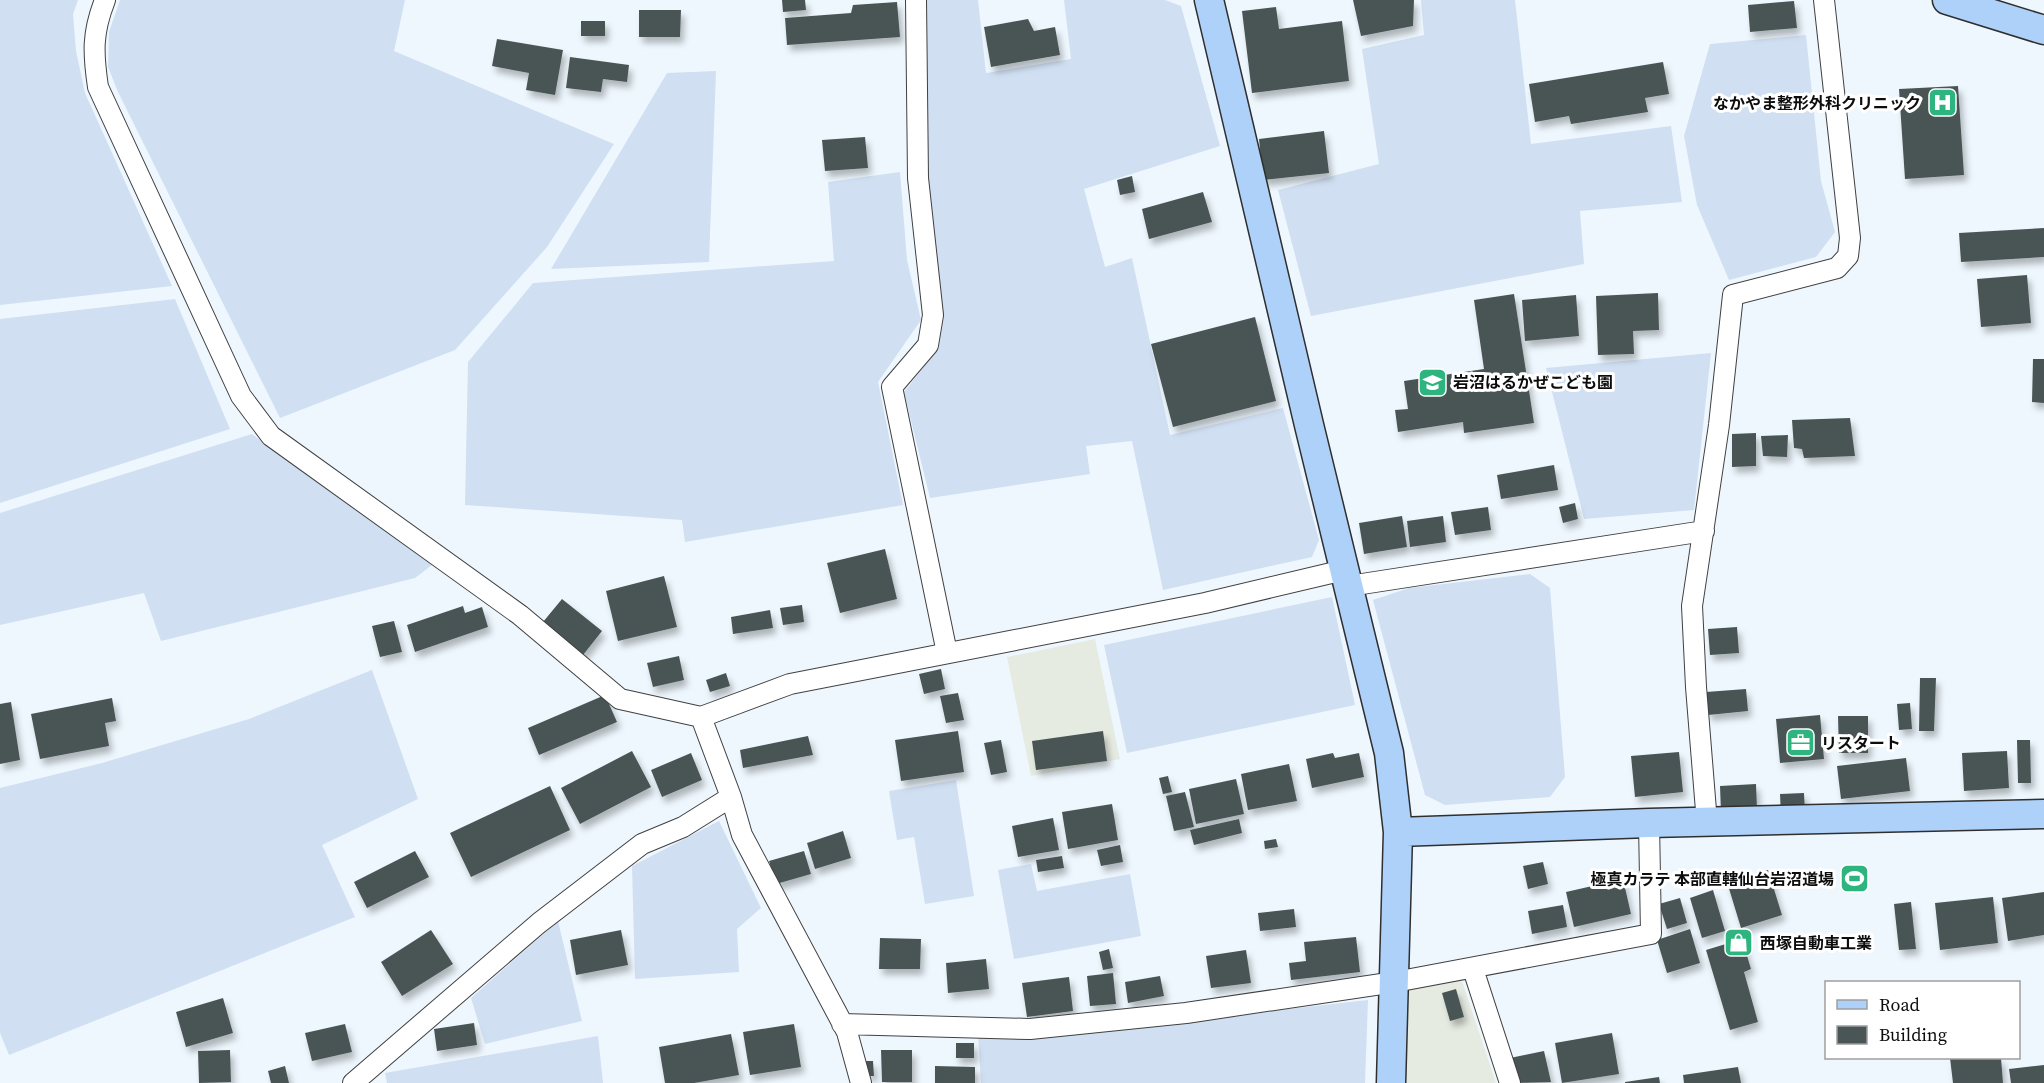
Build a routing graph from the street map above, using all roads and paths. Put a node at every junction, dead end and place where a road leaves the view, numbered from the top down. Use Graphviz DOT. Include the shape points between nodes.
graph roads {
  1 [pos="105,0"];
  2 [pos="916,0"];
  3 [pos="1209,0"];
  4 [pos="1824,0"];
  5 [pos="1947,0"];
  6 [pos="2044,30"];
  7 [pos="1704,531"];
  8 [pos="1346,578"];
  9 [pos="947,653"];
  10 [pos="701,717"];
  11 [pos="731,797"];
  12 [pos="2044,814"];
  13 [pos="1649,823"];
  14 [pos="1707,823"];
  15 [pos="1398,832"];
  16 [pos="1473,969"];
  17 [pos="1395,982"];
  18 [pos="842,1024"];
  19 [pos="353,1083"];
  20 [pos="861,1083"];
  21 [pos="1391,1083"];
  22 [pos="1510,1083"];
  1 -- 10 [label="street" via="96,22 98,87 241,396 271,436 520,615 620,699"];
  2 -- 9 [label="street" via="918,178 933,315 928,345 892,387"];
  3 -- 8 [label="street"];
  4 -- 7 [label="street" via="1850,238 1848,256 1837,268 1733,295"];
  5 -- 6 [label="street"];
  7 -- 8 [label="street"];
  7 -- 14 [label="street" via="1692,606"];
  8 -- 9 [label="street"];
  8 -- 15 [label="street" via="1389,753"];
  9 -- 10 [label="street" via="790,684"];
  10 -- 11 [label="street"];
  11 -- 18 [label="street" via="742,835"];
  11 -- 19 [label="street" via="683,827 642,844 538,923"];
  12 -- 14 [label="street"];
  13 -- 14 [label="street"];
  13 -- 15 [label="street"];
  13 -- 16 [label="street" via="1651,934"];
  15 -- 17 [label="street"];
  16 -- 17 [label="street"];
  16 -- 22 [label="street"];
  17 -- 18 [label="street" via="1186,1012 1030,1029"];
  17 -- 21 [label="street"];
  18 -- 20 [label="street"];
}
